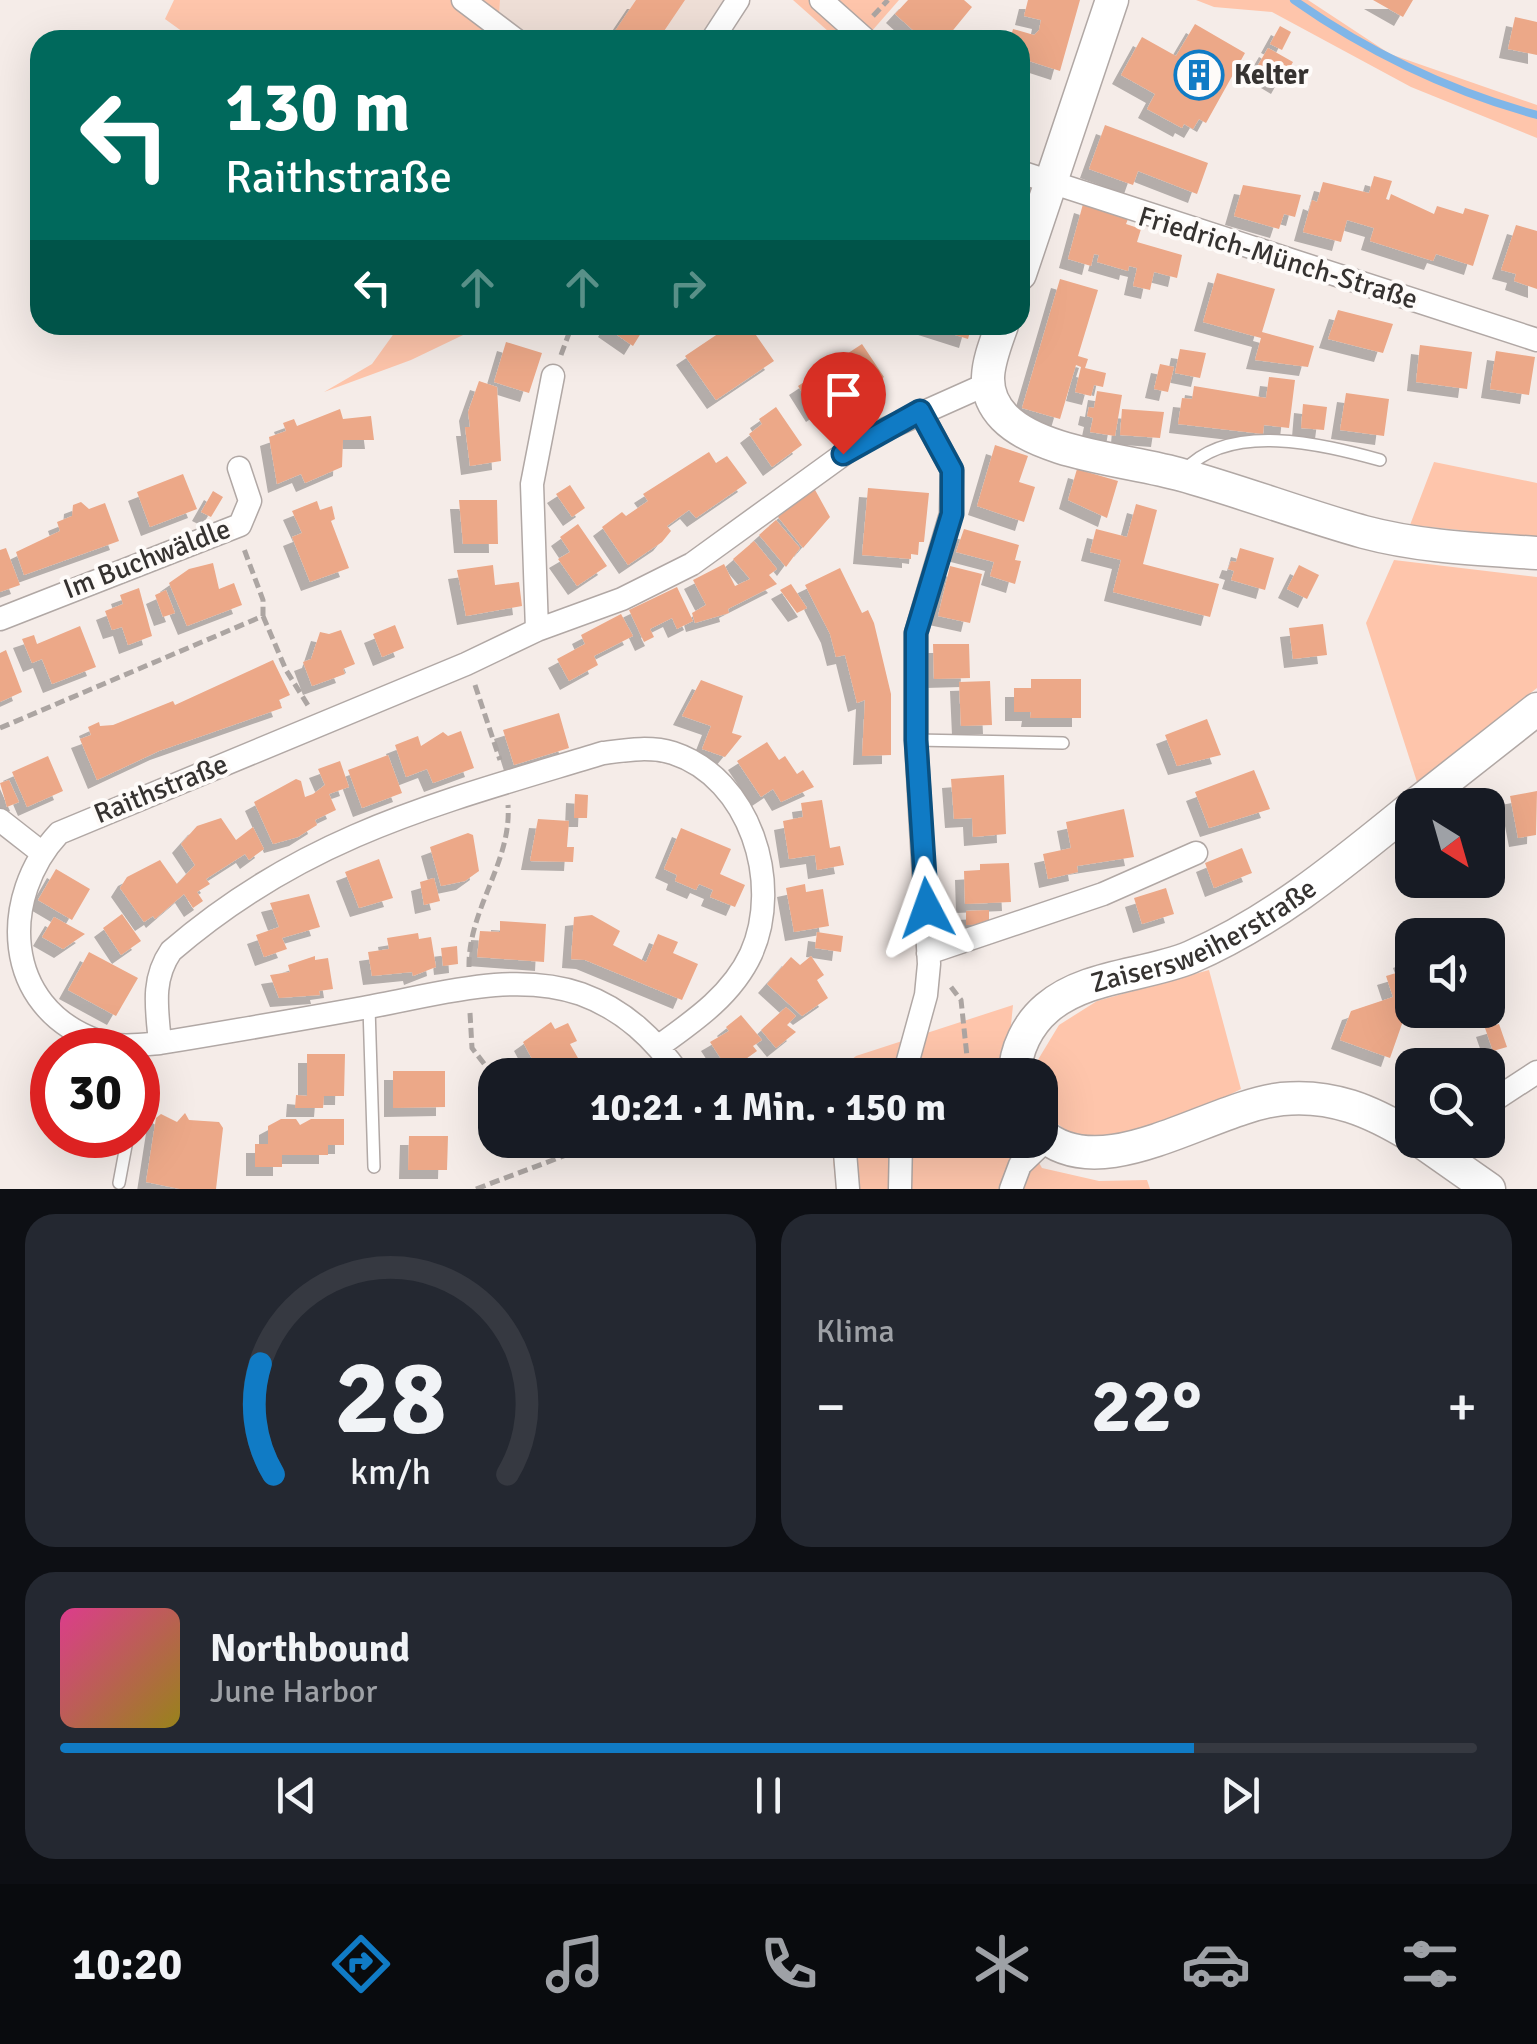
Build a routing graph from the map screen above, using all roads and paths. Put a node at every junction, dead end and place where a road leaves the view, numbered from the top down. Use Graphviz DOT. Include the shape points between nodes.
graph roads {
  1 [pos="463,0"];
  2 [pos="738,0"];
  3 [pos="821,0"];
  4 [pos="1112,0"];
  5 [pos="503,30"];
  6 [pos="718,30"];
  7 [pos="855,30"];
  8 [pos="1030,176"];
  9 [pos="1052,184"];
  10 [pos="1030,246"];
  11 [pos="568,335"];
  12 [pos="998,335"];
  13 [pos="1537,340"];
  14 [pos="553,376"];
  15 [pos="986,384"];
  16 [pos="920,411"];
  17 [pos="1380,460"];
  18 [pos="239,468"];
  19 [pos="1181,474"];
  20 [pos="236,527"];
  21 [pos="1537,553"];
  22 [pos="263,616"];
  23 [pos="0,619"];
  24 [pos="537,630"];
  25 [pos="466,664"];
  26 [pos="1537,708"];
  27 [pos="320,723"];
  28 [pos="0,728"];
  29 [pos="916,740"];
  30 [pos="1063,743"];
  31 [pos="507,782"];
  32 [pos="1437,788"];
  33 [pos="0,820"];
  34 [pos="1395,820"];
  35 [pos="37,850"];
  36 [pos="1196,854"];
  37 [pos="928,953"];
  38 [pos="943,976"];
  39 [pos="469,989"];
  40 [pos="369,1007"];
  41 [pos="75,1028"];
  42 [pos="158,1028"];
  43 [pos="160,1044"];
  44 [pos="659,1046"];
  45 [pos="480,1058"];
  46 [pos="668,1058"];
  47 [pos="909,1058"];
  48 [pos="967,1058"];
  49 [pos="1018,1058"];
  50 [pos="1537,1072"];
  51 [pos="1505,1093"];
  52 [pos="1395,1125"];
  53 [pos="1058,1147"];
  54 [pos="124,1158"];
  55 [pos="558,1158"];
  56 [pos="845,1158"];
  57 [pos="901,1158"];
  58 [pos="1026,1158"];
  59 [pos="1449,1158"];
  60 [pos="374,1168"];
  61 [pos="119,1183"];
  62 [pos="476,1189"];
  63 [pos="848,1189"];
  64 [pos="900,1189"];
  65 [pos="1011,1189"];
  66 [pos="1489,1189"];
  1 -- 5 [label="street"];
  2 -- 6 [label="street"];
  3 -- 7 [label="street"];
  4 -- 9 [label="main road"];
  8 -- 9 [label="street, Friedrich-Münch-Straße"];
  9 -- 10 [label="main road"];
  9 -- 13 [label="street, Friedrich-Münch-Straße"];
  11 -- 14 [label="path"];
  12 -- 15 [label="main road"];
  14 -- 24 [label="street" via="532,484"];
  15 -- 16 [label="street, Raithstraße"];
  15 -- 19 [label="main road" via="1002,415 1040,440"];
  16 -- 24 [label="street, Raithstraße" via="866,438 692,564"];
  16 -- 29 [label="street" via="952,470 952,514 916,633"];
  17 -- 19 [label="lane" via="1329,446 1226,442 1199,455"];
  18 -- 20 [label="street, Im Buchwäldle" via="250,502"];
  19 -- 21 [label="main road" via="1366,532"];
  20 -- 22 [label="path"];
  20 -- 23 [label="street, Im Buchwäldle"];
  22 -- 27 [label="path" via="286,670"];
  22 -- 28 [label="path"];
  24 -- 25 [label="street, Raithstraße"];
  25 -- 27 [label="street, Raithstraße"];
  25 -- 31 [label="path"];
  26 -- 32 [label="main road, Zaisersweiherstraße"];
  27 -- 35 [label="street, Raithstraße" via="84,820"];
  29 -- 30 [label="lane"];
  29 -- 37 [label="street"];
  31 -- 39 [label="path" via="509,820 469,946"];
  31 -- 42 [label="street" via="341,839 191,933 160,967"];
  31 -- 44 [label="street" via="603,753 670,752 698,764 738,804 762,882 752,952 721,998"];
  33 -- 35 [label="street"];
  34 -- 49 [label="main road, Zaisersweiherstraße" via="1265,919 1188,958 1100,983 1047,1008 1025,1033"];
  35 -- 41 [label="street, Raithstraße" via="10,900 7,933 15,966 35,996"];
  36 -- 37 [label="street" via="1104,894"];
  37 -- 47 [label="street" via="926,995"];
  38 -- 48 [label="path" via="961,1000"];
  39 -- 40 [label="street, Raithstraße"];
  39 -- 44 [label="street, Raithstraße" via="527,984 578,993 620,1014"];
  39 -- 45 [label="path" via="472,1048"];
  40 -- 43 [label="street, Raithstraße"];
  40 -- 60 [label="lane"];
  44 -- 46 [label="street, Raithstraße"];
  50 -- 51 [label="street"];
  52 -- 53 [label="main road" via="1336,1101 1297,1099 1254,1104 1113,1162"];
  54 -- 61 [label="lane"];
  55 -- 62 [label="path"];
  56 -- 63 [label="street"];
  57 -- 64 [label="street"];
  58 -- 65 [label="street"];
  59 -- 66 [label="main road"];
}
